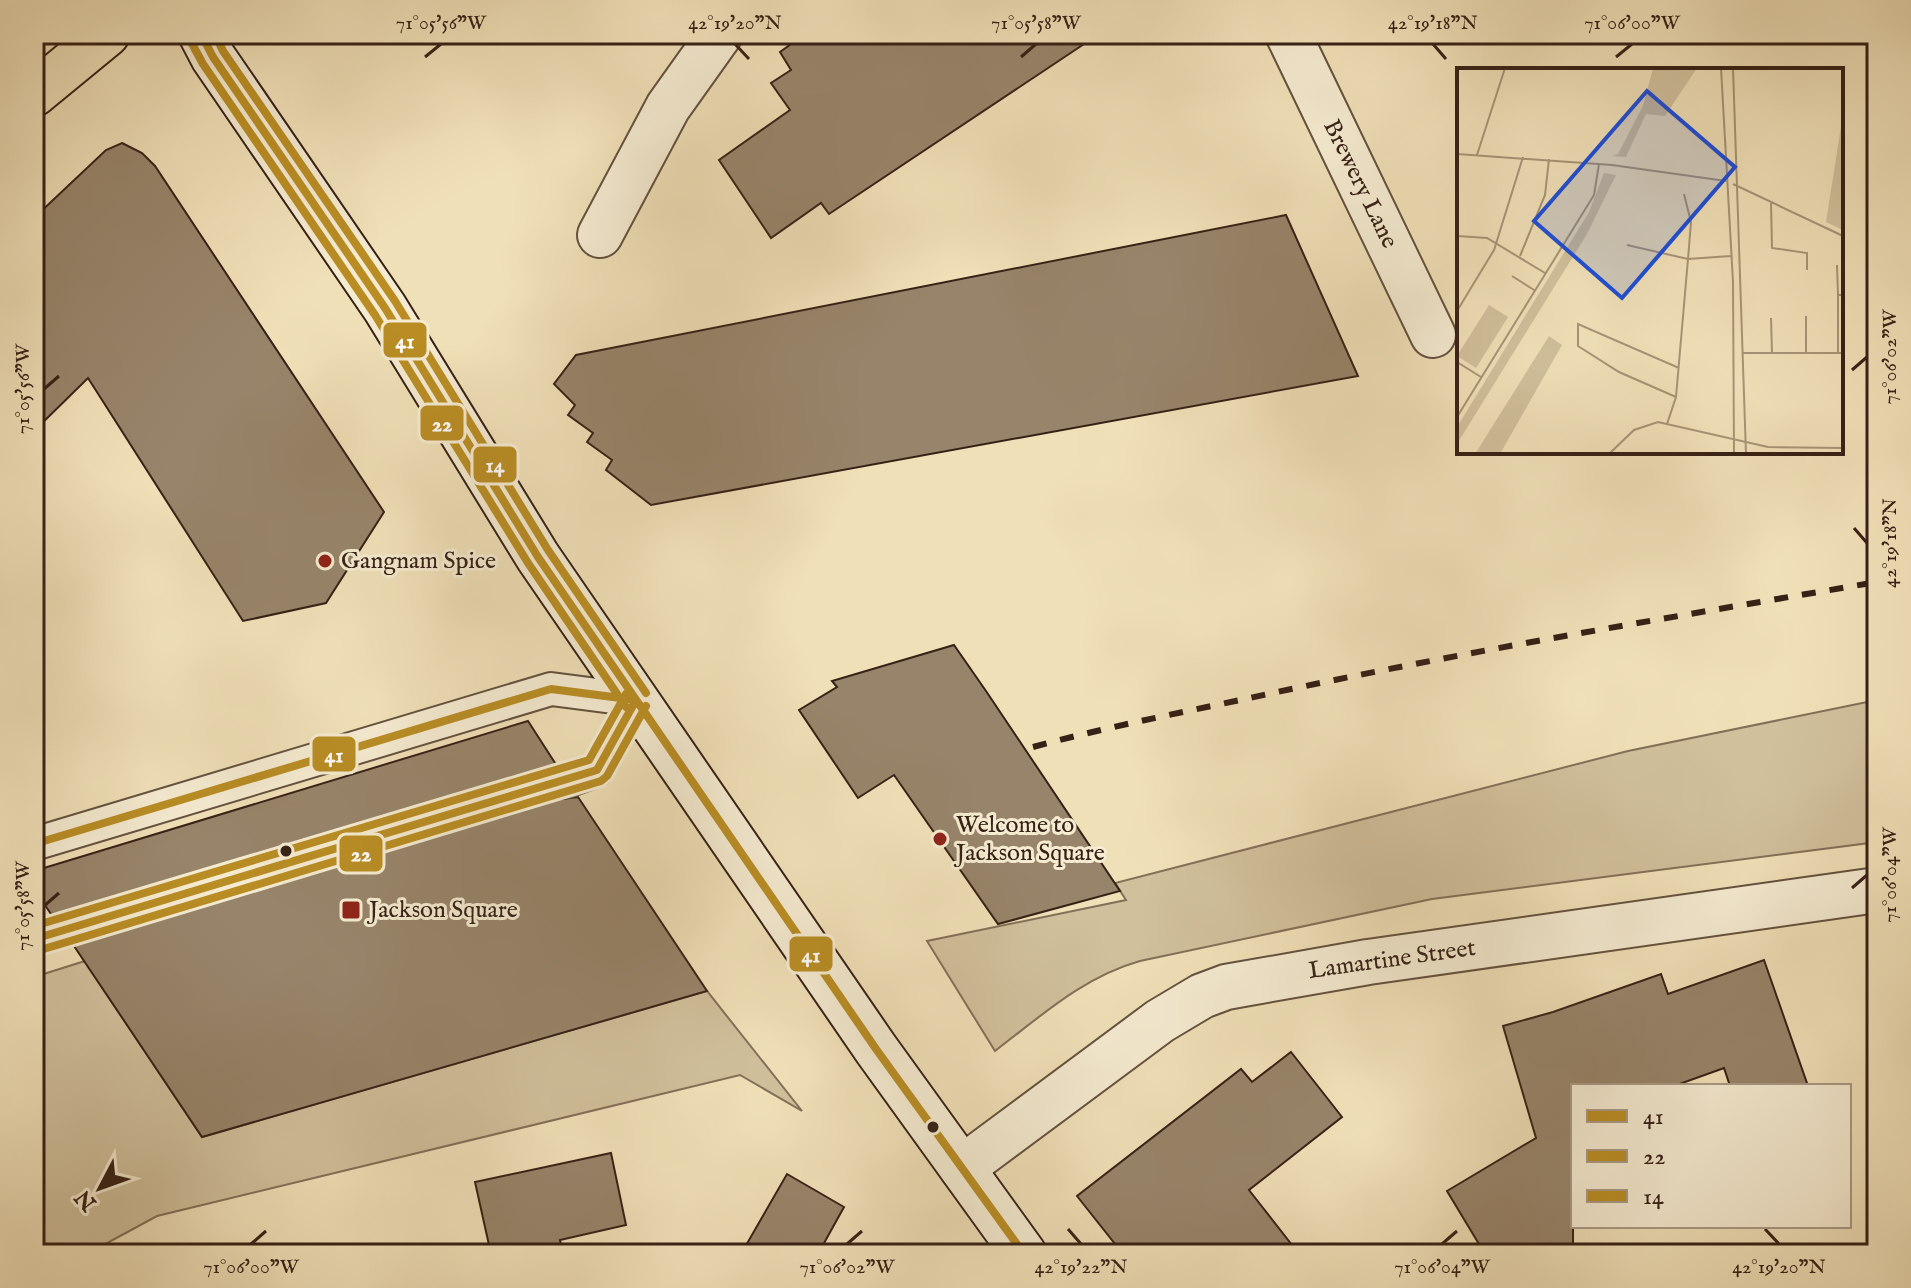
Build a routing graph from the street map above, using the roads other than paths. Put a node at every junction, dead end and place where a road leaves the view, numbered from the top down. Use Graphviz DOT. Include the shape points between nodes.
graph roads {
  1 [pos="107,34"];
  2 [pos="201,34"];
  3 [pos="720,34"];
  4 [pos="1288,34"];
  5 [pos="34,94"];
  6 [pos="600,235"];
  7 [pos="1433,335"];
  8 [pos="636,700"];
  9 [pos="567,781"];
  10 [pos="34,844"];
  11 [pos="1877,890"];
  12 [pos="962,1168"];
  13 [pos="1024,1254"];
  1 -- 5 [label="main road"];
  2 -- 8 [label="street" via="385,308 538,557"];
  3 -- 6 [label="street" via="668,107"];
  4 -- 7 [label="street, Brewery Lane"];
  8 -- 9 [label="lane" via="597,770"];
  8 -- 10 [label="lane" via="551,689"];
  8 -- 12 [label="street"];
  11 -- 12 [label="street, Lamartine Street" via="1226,987 1160,1021"];
  12 -- 13 [label="street"];
}
